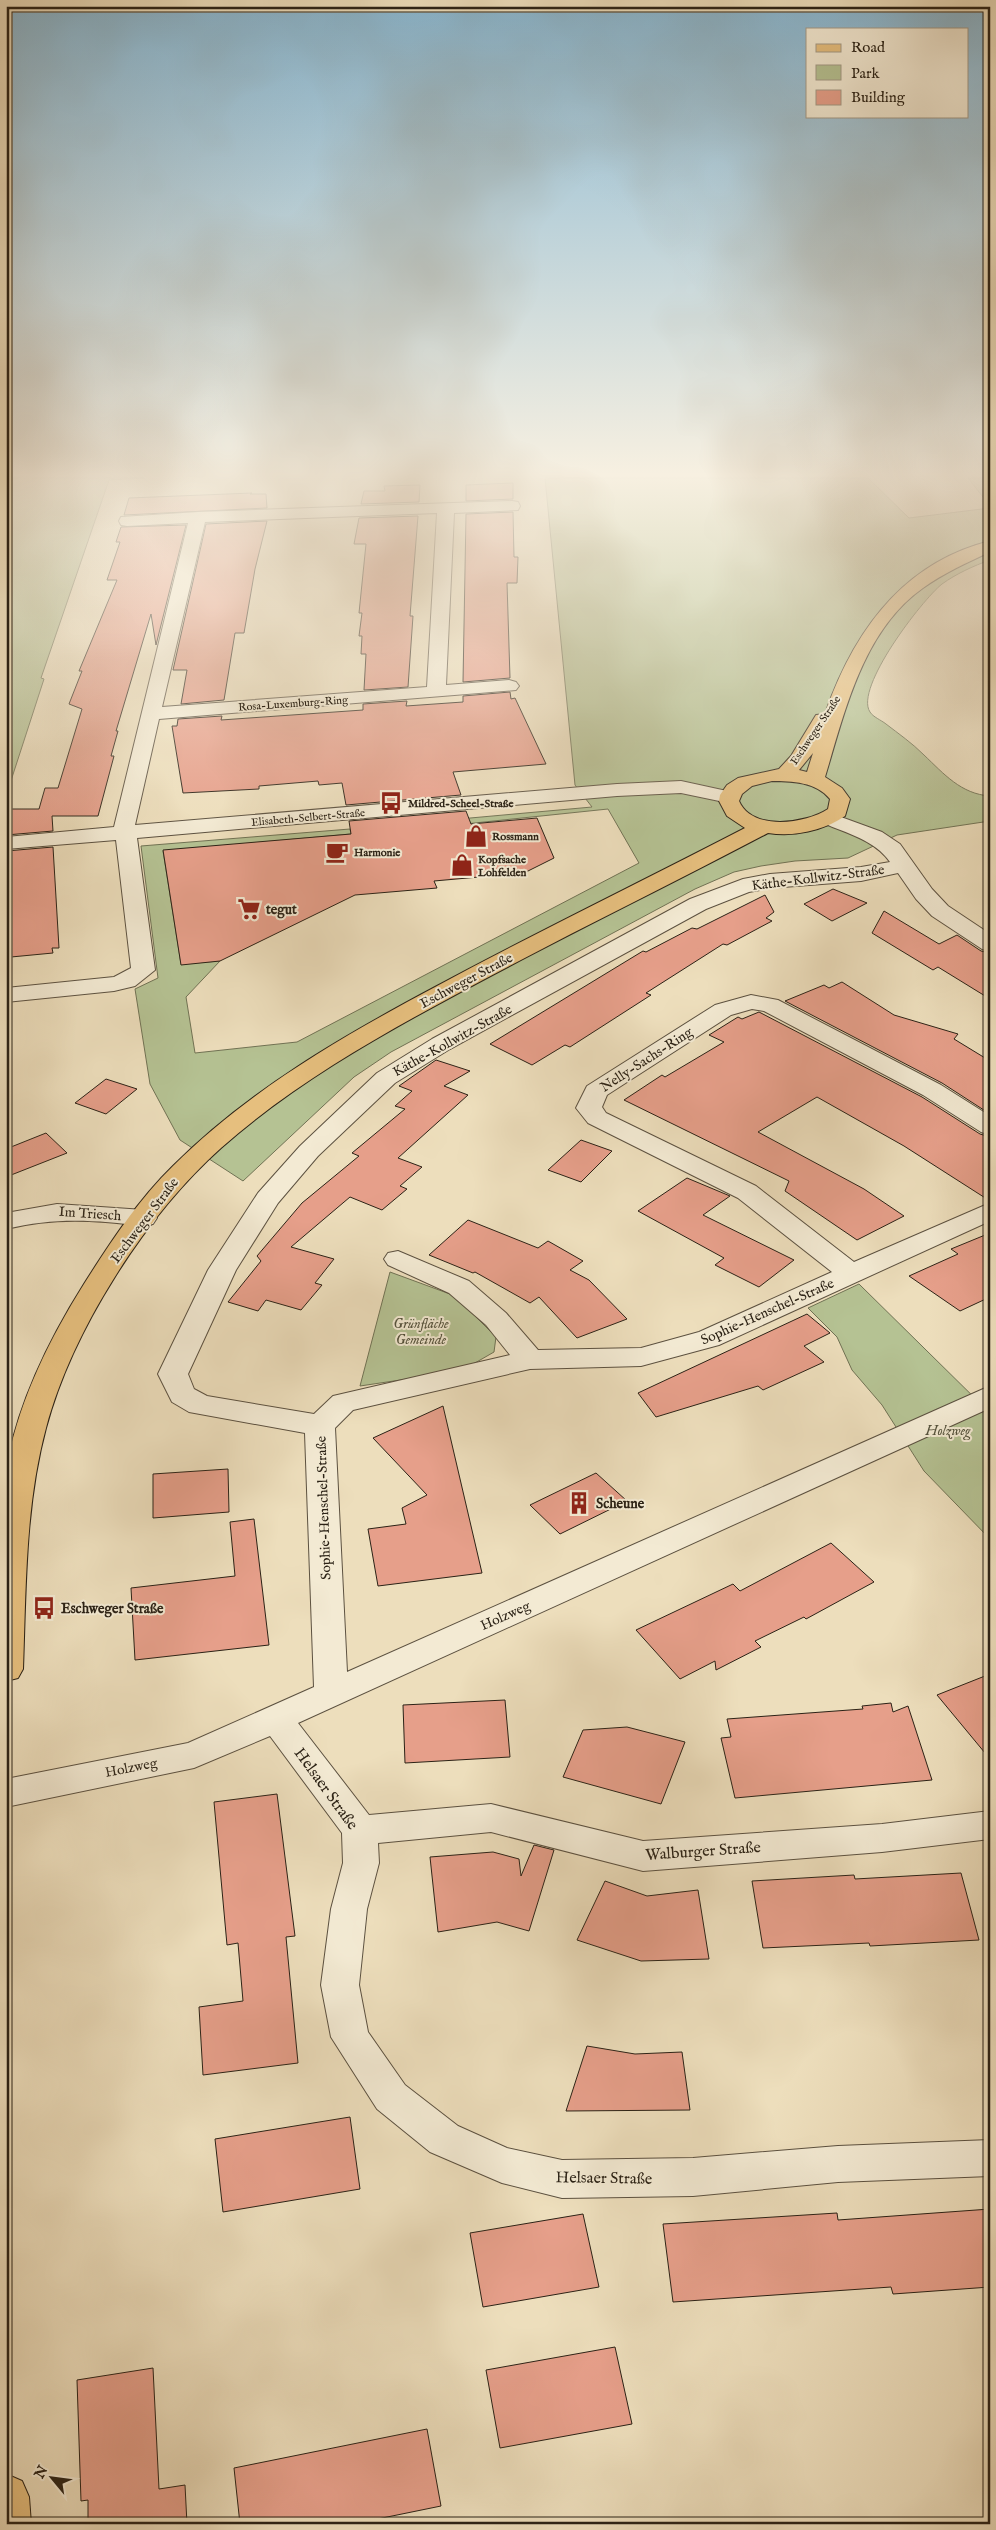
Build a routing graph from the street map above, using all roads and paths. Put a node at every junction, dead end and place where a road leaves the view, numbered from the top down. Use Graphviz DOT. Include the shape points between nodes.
graph roads {
  1 [pos="179,596"];
  2 [pos="440,596"];
  3 [pos="902,596"];
  4 [pos="846,684"];
  5 [pos="508,686"];
  6 [pos="436,692"];
  7 [pos="150,714"];
  8 [pos="784,775"];
  9 [pos="814,781"];
  10 [pos="733,806"];
  11 [pos="830,819"];
  12 [pos="767,825"];
  13 [pos="126,832"];
  14 [pos="6,843"];
  15 [pos="903,866"];
  16 [pos="534,944"];
  17 [pos="990,944"];
  18 [pos="6,994"];
  19 [pos="990,1127"];
  20 [pos="990,1211"];
  21 [pos="144,1218"];
  22 [pos="6,1220"];
  23 [pos="398,1260"];
  24 [pos="852,1274"];
  25 [pos="530,1360"];
  26 [pos="990,1396"];
  27 [pos="320,1425"];
  28 [pos="6,1669"];
  29 [pos="330,1695"];
  30 [pos="276,1719"];
  31 [pos="6,1793"];
  32 [pos="990,1825"];
  33 [pos="360,1830"];
  34 [pos="990,2158"];
  35 [pos="6,2497"];
  36 [pos="8,2524"];
  1 -- 7 [label="street"];
  2 -- 6 [label="street"];
  3 -- 4 [label="main road, Eschweger Straße" via="872,631"];
  4 -- 8 [label="main road, Eschweger Straße" via="798,759"];
  4 -- 9 [label="main road, Eschweger Straße"];
  5 -- 6 [label="street, Rosa-Luxemburg-Ring"];
  6 -- 7 [label="street, Rosa-Luxemburg-Ring"];
  7 -- 13 [label="street" via="124,823"];
  8 -- 9 [label="main road"];
  8 -- 10 [label="main road, Eschweger Straße" via="747,781 736,787"];
  9 -- 11 [label="main road" via="832,789 840,799 838,812"];
  10 -- 12 [label="main road"];
  10 -- 13 [label="street, Elisabeth-Selbert-Straße" via="681,787"];
  10 -- 16 [label="main road, Eschweger Straße"];
  11 -- 12 [label="main road" via="800,827"];
  11 -- 15 [label="street" via="874,837 892,849"];
  12 -- 16 [label="main road, Eschweger Straße"];
  13 -- 14 [label="street, Elisabeth-Selbert-Straße"];
  13 -- 18 [label="street" via="142,970 127,981 114,984"];
  15 -- 17 [label="street" via="940,911"];
  15 -- 27 [label="street, Käthe-Kollwitz-Straße" via="861,874 743,886 698,904 441,1044 386,1078 309,1151 267,1198 222,1270 173,1374 182,1395 200,1405"];
  16 -- 21 [label="main road, Eschweger Straße" via="358,1039 266,1100 180,1173"];
  19 -- 24 [label="street, Nelly-Sachs-Ring" via="924,1085 770,1005 751,1002 723,1010 596,1091 589,1108 597,1118 747,1192"];
  20 -- 24 [label="street, Sophie-Henschel-Straße"];
  21 -- 22 [label="street, Im Triesch" via="69,1210 27,1213"];
  21 -- 28 [label="main road, Eschweger Straße" via="110,1263 76,1317 60,1349 32,1427 13,1523"];
  23 -- 25 [label="street" via="459,1286 496,1319"];
  24 -- 25 [label="street, Sophie-Henschel-Straße" via="709,1339 642,1357"];
  25 -- 27 [label="street, Sophie-Henschel-Straße" via="343,1404"];
  26 -- 29 [label="street, Holzweg"];
  27 -- 29 [label="street, Sophie-Henschel-Straße"];
  29 -- 30 [label="street, Holzweg"];
  30 -- 31 [label="street, Holzweg" via="194,1754"];
  30 -- 33 [label="street, Helsaer Straße"];
  32 -- 33 [label="street, Walburger Straße" via="882,1838 643,1856 491,1818"];
  33 -- 34 [label="street, Helsaer Straße" via="360,1863 349,1909 340,1985 350,2037 391,2097 444,2139 502,2165 562,2179 693,2177 838,2164"];
  35 -- 36 [label="main road"];
}
